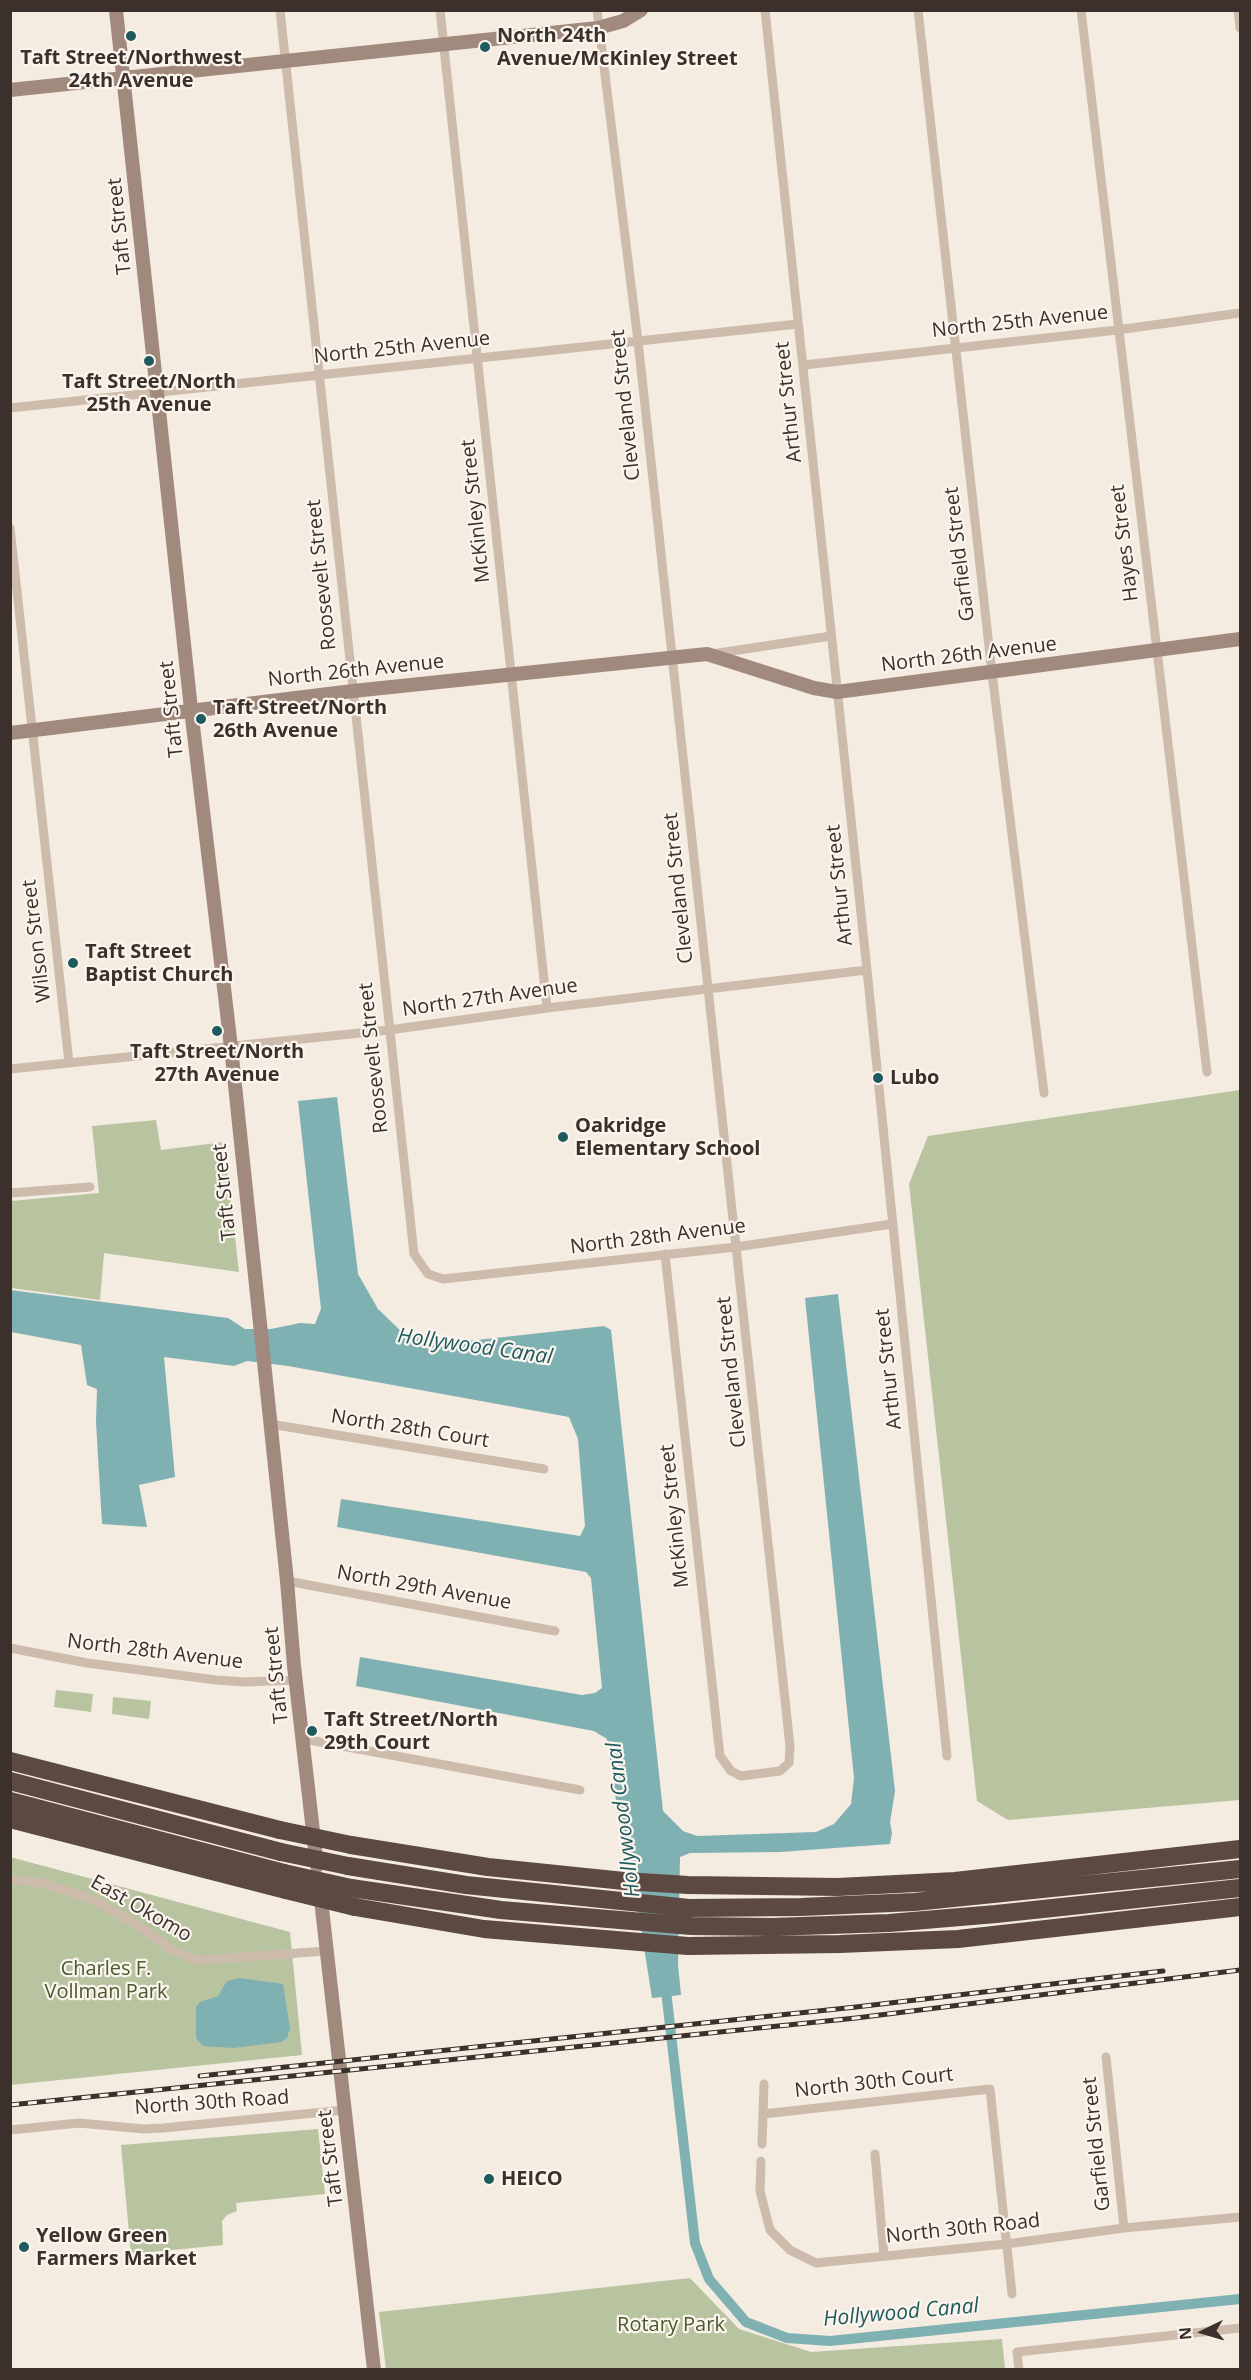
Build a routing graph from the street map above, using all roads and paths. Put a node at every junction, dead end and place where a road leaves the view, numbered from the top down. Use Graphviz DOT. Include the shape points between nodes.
graph roads {
  1 [pos="116,10"];
  2 [pos="280,10"];
  3 [pos="440,10"];
  4 [pos="597,10"];
  5 [pos="641,10"];
  6 [pos="765,10"];
  7 [pos="918,10"];
  8 [pos="1081,10"];
  9 [pos="1238,10"];
  10 [pos="598,28"];
  11 [pos="1240,28"];
  12 [pos="443,44"];
  13 [pos="285,61"];
  14 [pos="124,77"];
  15 [pos="10,90"];
  16 [pos="1240,313"];
  17 [pos="798,324"];
  18 [pos="1117,330"];
  19 [pos="638,341"];
  20 [pos="954,348"];
  21 [pos="478,359"];
  22 [pos="804,365"];
  23 [pos="318,374"];
  24 [pos="158,393"];
  25 [pos="10,408"];
  26 [pos="10,528"];
  27 [pos="831,636"];
  28 [pos="1240,639"];
  29 [pos="1156,650"];
  30 [pos="706,654"];
  31 [pos="672,659"];
  32 [pos="992,673"];
  33 [pos="512,674"];
  34 [pos="353,691"];
  35 [pos="837,692"];
  36 [pos="191,709"];
  37 [pos="31,731"];
  38 [pos="10,733"];
  39 [pos="867,970"];
  40 [pos="708,989"];
  41 [pos="547,1008"];
  42 [pos="389,1030"];
  43 [pos="231,1047"];
  44 [pos="69,1063"];
  45 [pos="10,1070"];
  46 [pos="1207,1072"];
  47 [pos="1044,1093"];
  48 [pos="90,1187"];
  49 [pos="10,1193"];
  50 [pos="892,1224"];
  51 [pos="736,1246"];
  52 [pos="664,1254"];
  53 [pos="428,1274"];
  54 [pos="270,1424"];
  55 [pos="544,1468"];
  56 [pos="287,1581"];
  57 [pos="555,1631"];
  58 [pos="10,1648"];
  59 [pos="296,1680"];
  60 [pos="304,1739"];
  61 [pos="947,1756"];
  62 [pos="10,1761"];
  63 [pos="731,1771"];
  64 [pos="10,1781"];
  65 [pos="580,1790"];
  66 [pos="10,1801"];
  67 [pos="10,1819"];
  68 [pos="1240,1849"];
  69 [pos="1240,1869"];
  70 [pos="10,1879"];
  71 [pos="285,1882"];
  72 [pos="1240,1888"];
  73 [pos="1240,1907"];
  74 [pos="326,1951"];
  75 [pos="1106,2056"];
  76 [pos="765,2084"];
  77 [pos="345,2110"];
  78 [pos="762,2114"];
  79 [pos="10,2130"];
  80 [pos="762,2144"];
  81 [pos="875,2154"];
  82 [pos="761,2161"];
  83 [pos="1240,2217"];
  84 [pos="1124,2228"];
  85 [pos="1006,2244"];
  86 [pos="884,2256"];
  87 [pos="1012,2294"];
  88 [pos="1240,2328"];
  89 [pos="374,2370"];
  90 [pos="1019,2370"];
  1 -- 14 [label="street, Taft Street"];
  2 -- 13 [label="street, Roosevelt Street"];
  3 -- 12 [label="street, McKinley Street"];
  4 -- 10 [label="street, Cleveland Street"];
  5 -- 10 [label="street" via="623,21"];
  6 -- 17 [label="street, Arthur Street"];
  7 -- 20 [label="street, Garfield Street"];
  8 -- 18 [label="street, Hayes Street"];
  9 -- 11 [label="street"];
  10 -- 12 [label="street"];
  10 -- 19 [label="street, Cleveland Street"];
  12 -- 13 [label="street"];
  12 -- 21 [label="street, McKinley Street"];
  13 -- 14 [label="street"];
  13 -- 23 [label="street, Roosevelt Street"];
  14 -- 15 [label="street"];
  14 -- 24 [label="street, Taft Street"];
  16 -- 18 [label="street, North 25th Avenue"];
  17 -- 19 [label="street, North 25th Avenue"];
  17 -- 22 [label="street, Arthur Street"];
  18 -- 20 [label="street, North 25th Avenue"];
  18 -- 29 [label="street, Hayes Street"];
  19 -- 21 [label="street, North 25th Avenue"];
  19 -- 31 [label="street, Cleveland Street"];
  20 -- 22 [label="street, North 25th Avenue"];
  20 -- 32 [label="street, Garfield Street"];
  21 -- 23 [label="street, North 25th Avenue"];
  21 -- 33 [label="street, McKinley Street"];
  22 -- 27 [label="street, Arthur Street"];
  23 -- 24 [label="street, North 25th Avenue"];
  23 -- 34 [label="street, Roosevelt Street"];
  24 -- 25 [label="street, North 25th Avenue"];
  24 -- 36 [label="street, Taft Street"];
  26 -- 37 [label="street, Wilson Street"];
  27 -- 30 [label="street, North 26th Avenue"];
  27 -- 35 [label="street, Arthur Street"];
  28 -- 29 [label="street, North 26th Avenue"];
  29 -- 32 [label="street, North 26th Avenue"];
  29 -- 46 [label="street, Hayes Street"];
  30 -- 31 [label="street, North 26th Avenue"];
  30 -- 35 [label="street, North 26th Avenue"];
  31 -- 33 [label="street, North 26th Avenue"];
  31 -- 40 [label="street, Cleveland Street"];
  32 -- 35 [label="street, North 26th Avenue"];
  32 -- 47 [label="street, Garfield Street"];
  33 -- 34 [label="street, North 26th Avenue"];
  33 -- 41 [label="street, McKinley Street"];
  34 -- 36 [label="street, North 26th Avenue"];
  34 -- 42 [label="street, Roosevelt Street"];
  35 -- 39 [label="street, Arthur Street"];
  36 -- 37 [label="street, North 26th Avenue"];
  36 -- 43 [label="street, Taft Street"];
  37 -- 38 [label="street, North 26th Avenue"];
  37 -- 44 [label="street, Wilson Street"];
  39 -- 40 [label="street, North 27th Avenue"];
  39 -- 50 [label="street, Arthur Street"];
  40 -- 41 [label="street, North 27th Avenue"];
  40 -- 51 [label="street, Cleveland Street"];
  41 -- 42 [label="street, North 27th Avenue"];
  42 -- 43 [label="street, North 27th Avenue"];
  42 -- 53 [label="street, Roosevelt Street" via="414,1254"];
  43 -- 44 [label="street, North 27th Avenue"];
  43 -- 54 [label="street, Taft Street"];
  44 -- 45 [label="street, North 27th Avenue"];
  48 -- 49 [label="street"];
  50 -- 51 [label="street, North 28th Avenue"];
  50 -- 61 [label="street, Arthur Street"];
  51 -- 52 [label="street, North 28th Avenue"];
  51 -- 63 [label="street, Cleveland Street" via="790,1746 789,1763 780,1771 741,1776"];
  52 -- 53 [label="street, North 28th Avenue" via="443,1279"];
  52 -- 63 [label="street, McKinley Street" via="720,1756"];
  54 -- 55 [label="street, North 28th Court"];
  54 -- 56 [label="street, Taft Street"];
  56 -- 57 [label="street, North 29th Avenue"];
  56 -- 59 [label="street, Taft Street"];
  58 -- 59 [label="street, North 28th Avenue" via="87,1663 216,1680"];
  59 -- 60 [label="street, Taft Street"];
  60 -- 65 [label="street"];
  60 -- 74 [label="street, Taft Street"];
  62 -- 68 [label="highway, bridge" via="351,1845 488,1867 624,1881 838,1887 955,1881"];
  64 -- 69 [label="highway, bridge" via="348,1866 466,1886 689,1908 914,1902"];
  66 -- 71 [label="highway"];
  67 -- 71 [label="highway"];
  70 -- 74 [label="street, East Okomo" via="42,1883 94,1900 193,1959"];
  71 -- 72 [label="highway, bridge" via="630,1922 772,1927 889,1923"];
  71 -- 73 [label="highway, bridge" via="355,1907 484,1929 688,1946 958,1939"];
  74 -- 77 [label="street, Taft Street"];
  75 -- 84 [label="street, Garfield Street"];
  76 -- 78 [label="street"];
  77 -- 79 [label="street, North 30th Road" via="154,2128 79,2123"];
  77 -- 89 [label="street, Taft Street"];
  78 -- 80 [label="street"];
  78 -- 85 [label="street, North 30th Court" via="990,2089"];
  81 -- 86 [label="street"];
  82 -- 86 [label="street, North 30th Road" via="760,2191 770,2230 790,2250 816,2263"];
  83 -- 84 [label="street, North 30th Road"];
  84 -- 85 [label="street, North 30th Road"];
  85 -- 86 [label="street, North 30th Road"];
  85 -- 87 [label="street"];
  88 -- 90 [label="street" via="1017,2352"];
}
